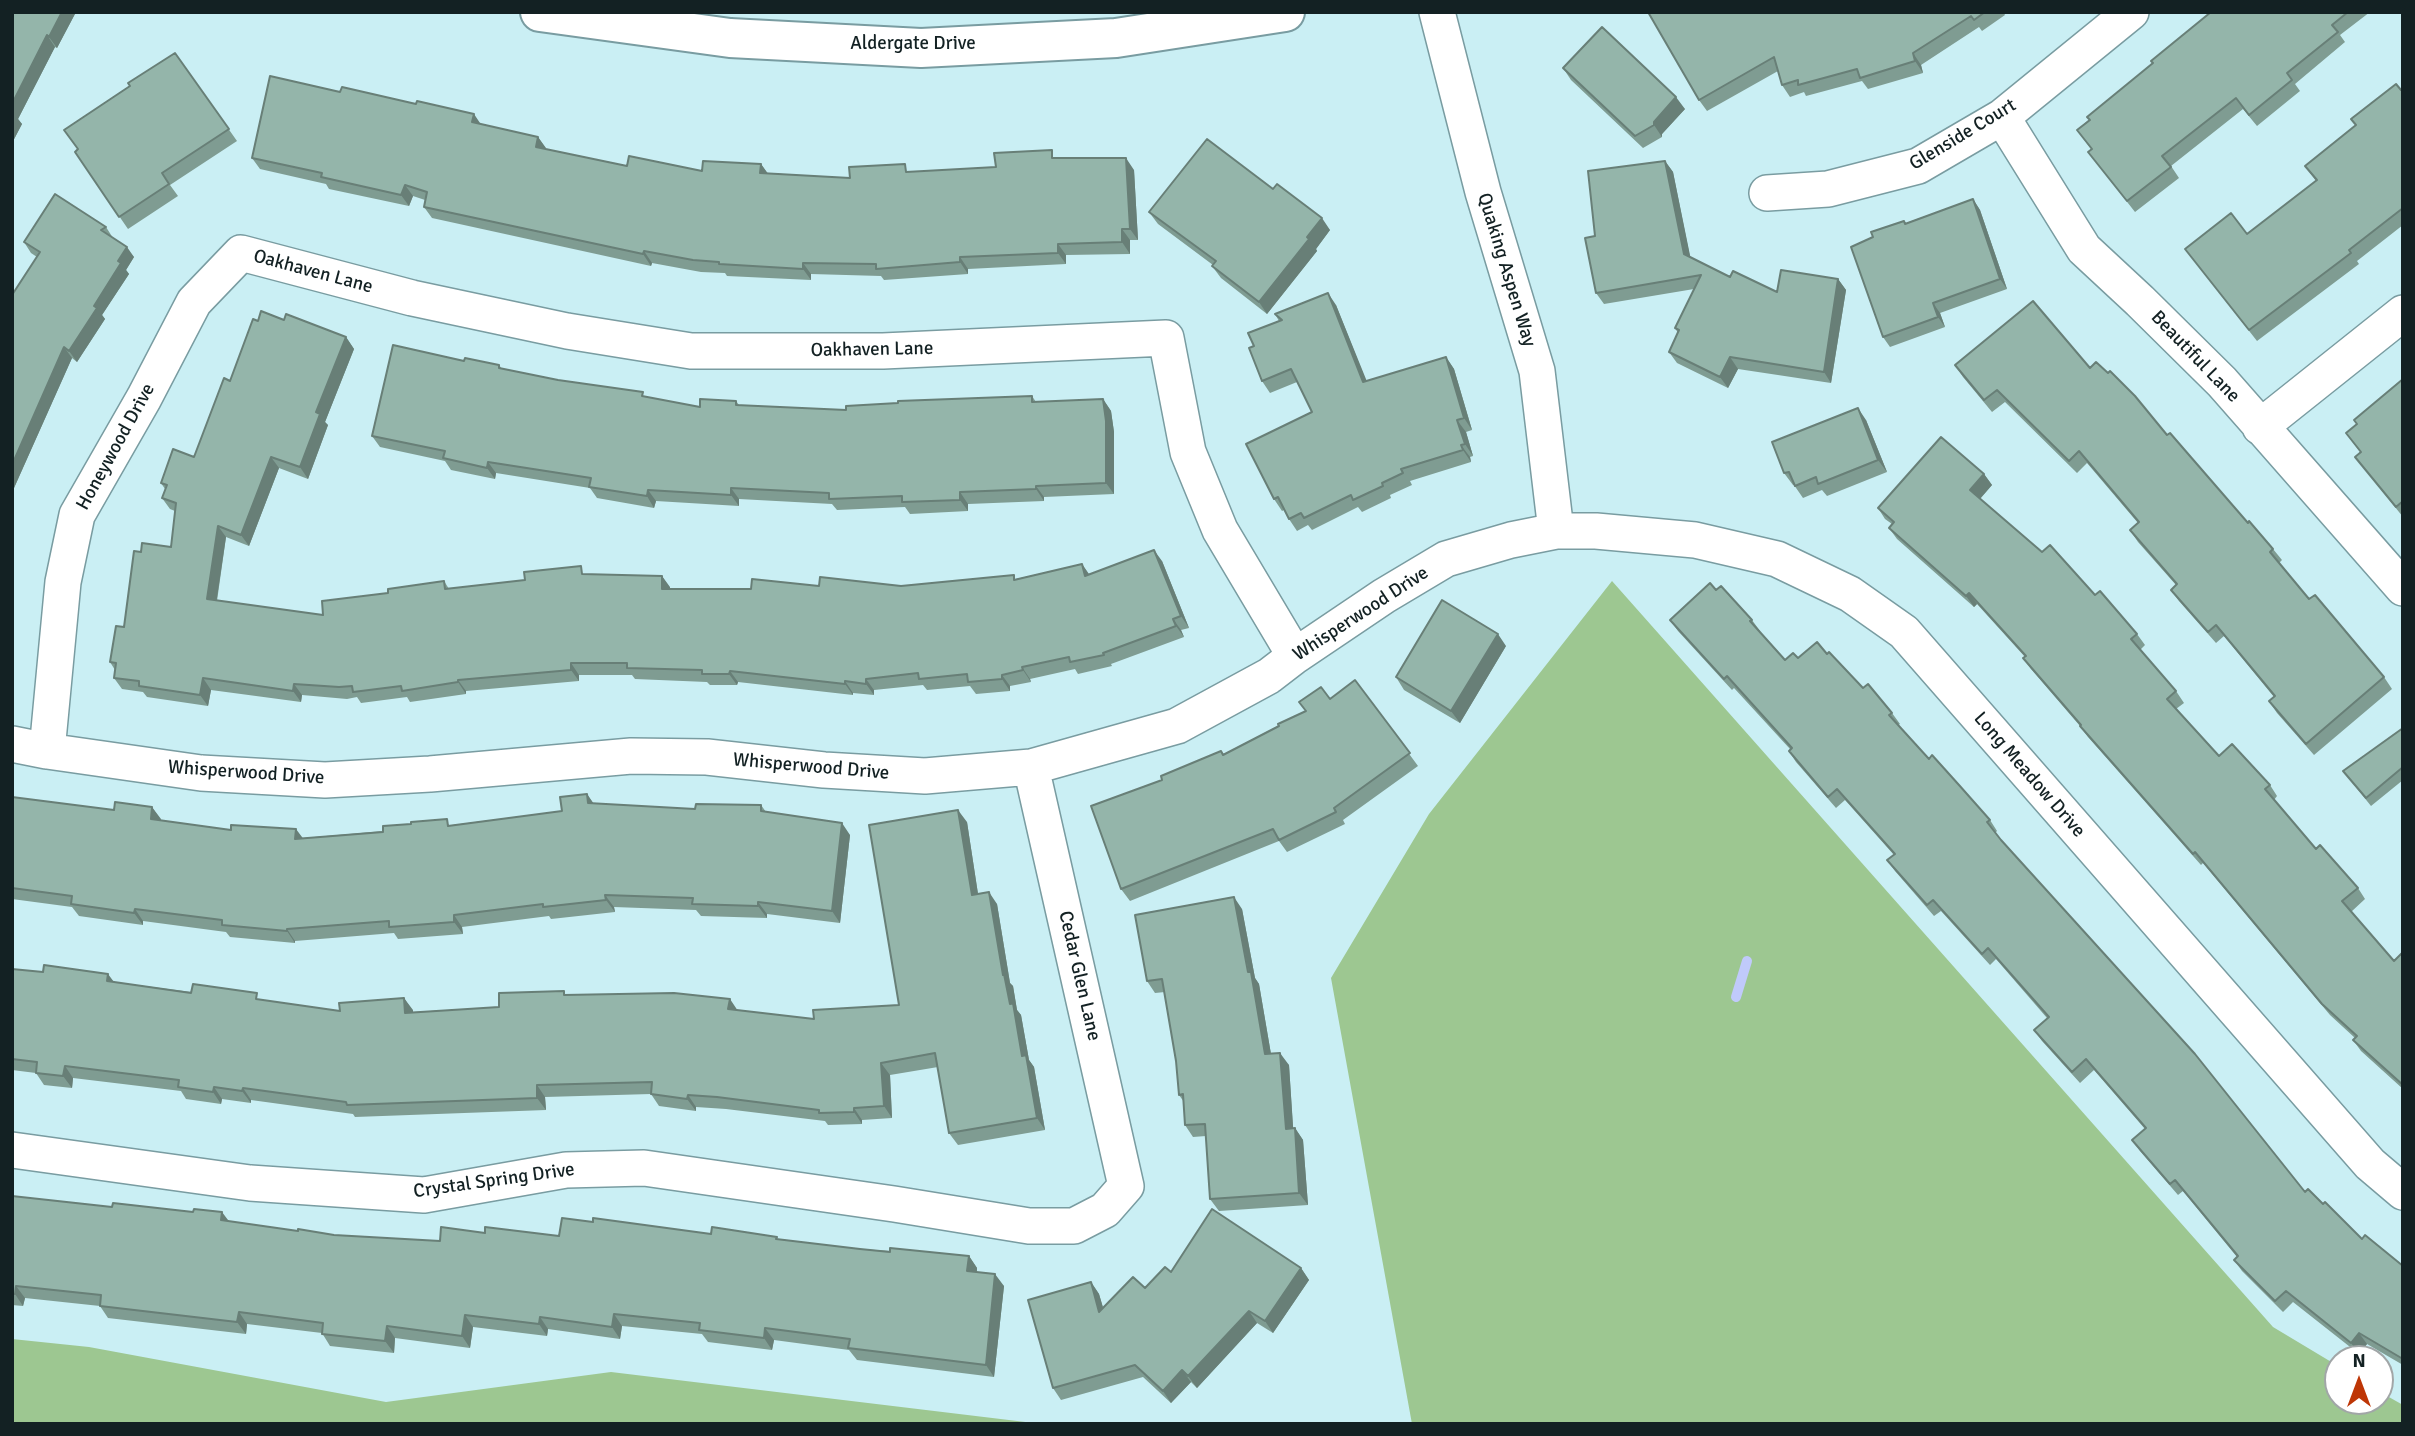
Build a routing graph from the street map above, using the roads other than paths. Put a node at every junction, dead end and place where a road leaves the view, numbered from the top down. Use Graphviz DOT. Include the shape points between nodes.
graph roads {
  1 [pos="540,12"];
  2 [pos="1284,12"];
  3 [pos="1437,12"];
  4 [pos="2131,12"];
  5 [pos="2002,117"];
  6 [pos="1768,193"];
  7 [pos="241,253"];
  8 [pos="2403,313"];
  9 [pos="2260,427"];
  10 [pos="1556,531"];
  11 [pos="2403,588"];
  12 [pos="1295,656"];
  13 [pos="12,744"];
  14 [pos="47,751"];
  15 [pos="1031,766"];
  16 [pos="12,1150"];
  17 [pos="1126,1186"];
  18 [pos="2403,1192"];
  1 -- 2 [label="street, Aldergate Drive" via="730,38 921,48 1116,38"];
  3 -- 10 [label="street, Quaking Aspen Way" via="1483,192 1537,371"];
  4 -- 5 [label="street, Glenside Court"];
  5 -- 6 [label="street, Glenside Court" via="1918,166 1828,189"];
  5 -- 9 [label="street, Beautiful Lane" via="2084,249 2222,382"];
  7 -- 12 [label="street, Oakhaven Lane" via="412,298 691,351 883,351 1166,338 1188,452 1220,530"];
  7 -- 14 [label="street, Honeywood Drive" via="194,302 77,515 63,582"];
  8 -- 9 [label="street"];
  9 -- 11 [label="street, Beautiful Lane"];
  10 -- 12 [label="street, Whisperwood Drive" via="1446,559"];
  10 -- 18 [label="street, Long Meadow Drive" via="1695,540 1777,559 1850,594 1905,632 2370,1164"];
  12 -- 15 [label="street, Whisperwood Drive" via="1269,677 1177,726"];
  13 -- 14 [label="street, Whisperwood Drive"];
  14 -- 15 [label="street, Whisperwood Drive" via="201,773 325,780 631,756 707,757 925,776"];
  15 -- 17 [label="street, Cedar Glen Lane"];
  16 -- 17 [label="street, Crystal Spring Drive" via="250,1184 424,1195 566,1170 644,1168 1029,1226 1074,1226 1105,1210"];
}
